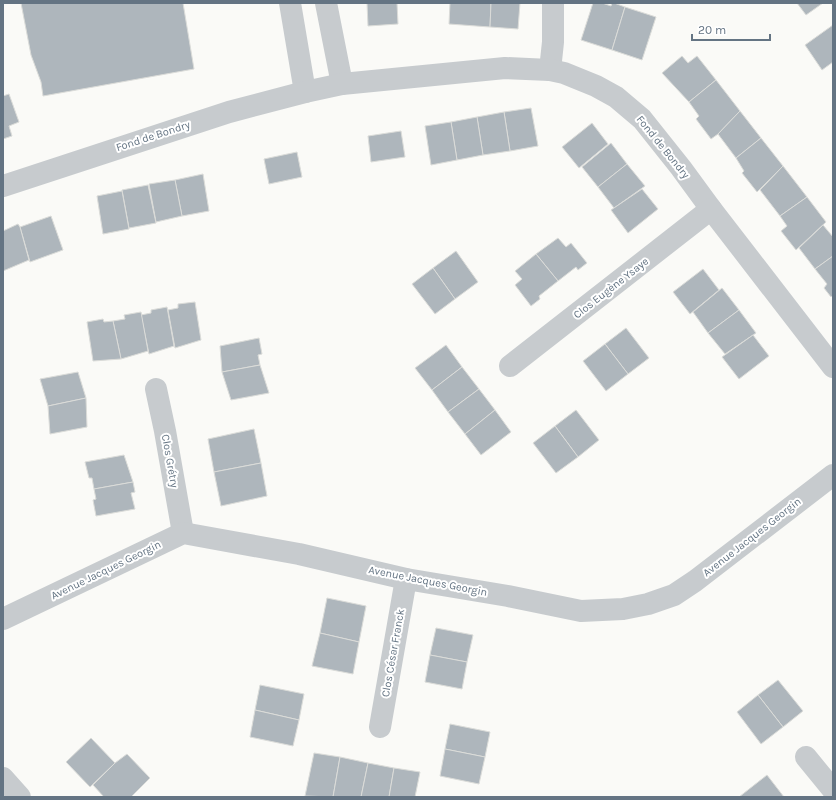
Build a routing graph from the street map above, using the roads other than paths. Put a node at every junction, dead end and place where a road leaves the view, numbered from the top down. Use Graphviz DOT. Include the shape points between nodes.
graph roads {
  1 [pos="290,3"];
  2 [pos="326,3"];
  3 [pos="553,3"];
  4 [pos="550,70"];
  5 [pos="342,84"];
  6 [pos="305,92"];
  7 [pos="3,186"];
  8 [pos="711,210"];
  9 [pos="510,366"];
  10 [pos="833,367"];
  11 [pos="156,389"];
  12 [pos="833,476"];
  13 [pos="183,533"];
  14 [pos="406,579"];
  15 [pos="3,619"];
  16 [pos="380,726"];
  17 [pos="806,757"];
  18 [pos="3,778"];
  19 [pos="833,790"];
  20 [pos="20,797"];
  1 -- 6 [label="street"];
  2 -- 5 [label="street"];
  3 -- 4 [label="street"];
  4 -- 5 [label="street, Fond de Bondry" via="505,68"];
  4 -- 8 [label="street, Fond de Bondry" via="596,86 616,97 642,119"];
  5 -- 6 [label="street, Fond de Bondry"];
  6 -- 7 [label="street, Fond de Bondry" via="229,112"];
  8 -- 9 [label="street, Clos Eugène Ysaye"];
  8 -- 10 [label="street, Fond de Bondry"];
  11 -- 13 [label="street, Clos Grétry"];
  12 -- 14 [label="street, Avenue Jacques Georgin" via="695,582 674,595 648,604 623,609 581,611"];
  13 -- 14 [label="street, Avenue Jacques Georgin" via="299,554"];
  13 -- 15 [label="street, Avenue Jacques Georgin"];
  14 -- 16 [label="street, Clos César Franck"];
  17 -- 19 [label="street"];
  18 -- 20 [label="street"];
}
